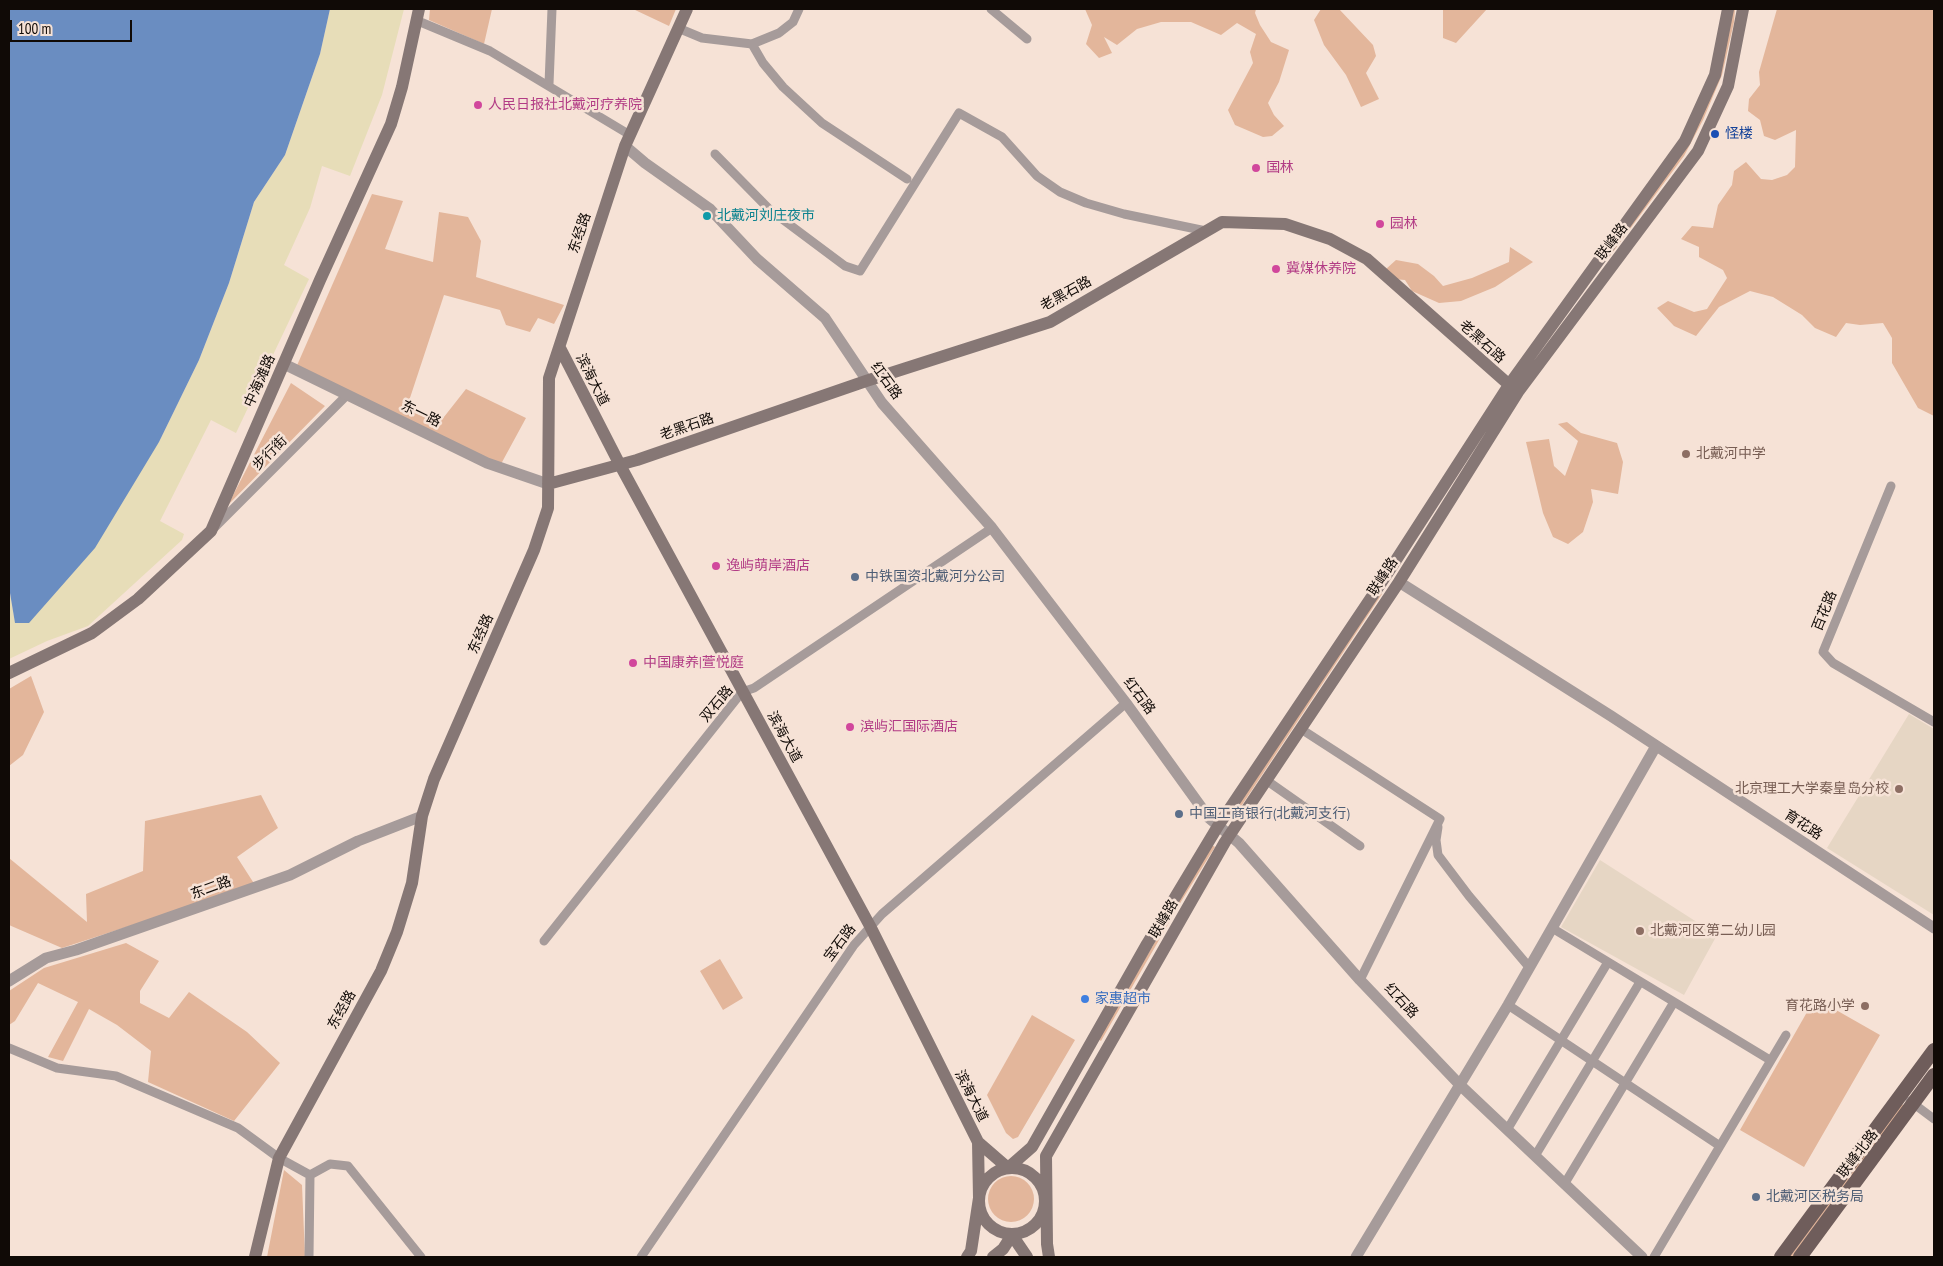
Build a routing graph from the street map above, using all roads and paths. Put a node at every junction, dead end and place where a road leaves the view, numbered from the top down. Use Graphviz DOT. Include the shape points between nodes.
graph roads {
  1 [pos="552,9"];
  2 [pos="687,9"];
  3 [pos="799,9"];
  4 [pos="991,9"];
  5 [pos="1728,9"];
  6 [pos="1743,9"];
  7 [pos="418,15"];
  8 [pos="678,28"];
  9 [pos="1027,39"];
  10 [pos="752,44"];
  11 [pos="549,84"];
  12 [pos="628,140"];
  13 [pos="715,154"];
  14 [pos="907,179"];
  15 [pos="1206,230"];
  16 [pos="560,348"];
  17 [pos="284,364"];
  18 [pos="866,381"];
  19 [pos="1513,389"];
  20 [pos="348,395"];
  21 [pos="620,465"];
  22 [pos="548,484"];
  23 [pos="1891,486"];
  24 [pos="992,528"];
  25 [pos="212,531"];
  26 [pos="1387,574"];
  27 [pos="1399,582"];
  28 [pos="9,673"];
  29 [pos="742,692"];
  30 [pos="1126,703"];
  31 [pos="1934,722"];
  32 [pos="1301,729"];
  33 [pos="1656,746"];
  34 [pos="1266,780"];
  35 [pos="422,816"];
  36 [pos="1440,819"];
  37 [pos="1218,826"];
  38 [pos="1230,836"];
  39 [pos="1360,846"];
  40 [pos="870,926"];
  41 [pos="1552,928"];
  42 [pos="1934,928"];
  43 [pos="544,941"];
  44 [pos="1608,962"];
  45 [pos="1529,967"];
  46 [pos="9,980"];
  47 [pos="1360,980"];
  48 [pos="1640,982"];
  49 [pos="1674,1002"];
  50 [pos="1508,1005"];
  51 [pos="1786,1035"];
  52 [pos="1562,1041"];
  53 [pos="9,1048"];
  54 [pos="1934,1050"];
  55 [pos="1770,1060"];
  56 [pos="1592,1061"];
  57 [pos="1934,1074"];
  58 [pos="1624,1082"];
  59 [pos="1460,1085"];
  60 [pos="1908,1099"];
  61 [pos="1934,1119"];
  62 [pos="1507,1130"];
  63 [pos="978,1142"];
  64 [pos="1720,1146"];
  65 [pos="1535,1156"];
  66 [pos="279,1158"];
  67 [pos="1008,1168"];
  68 [pos="310,1175"];
  69 [pos="1565,1183"];
  70 [pos="979,1198"];
  71 [pos="1046,1199"];
  72 [pos="1012,1235"];
  73 [pos="969,1254"];
  74 [pos="255,1257"];
  75 [pos="309,1257"];
  76 [pos="421,1257"];
  77 [pos="641,1257"];
  78 [pos="994,1257"];
  79 [pos="1027,1257"];
  80 [pos="1049,1257"];
  81 [pos="1356,1257"];
  82 [pos="1642,1257"];
  83 [pos="1654,1257"];
  84 [pos="1780,1257"];
  85 [pos="1800,1257"];
  1 -- 11 [label="street"];
  2 -- 8 [label="main road, 东经路"];
  3 -- 10 [label="street" via="793,22"];
  4 -- 9 [label="street"];
  5 -- 19 [label="main road, 联峰路" via="1715,75 1685,141"];
  6 -- 19 [label="main road, 联峰路" via="1728,86 1698,151"];
  7 -- 11 [label="street" via="490,50"];
  7 -- 17 [label="main road, 中海滩路" via="391,124"];
  8 -- 10 [label="street" via="702,38"];
  8 -- 12 [label="main road, 东经路"];
  10 -- 14 [label="street" via="783,87 822,123"];
  11 -- 12 [label="street"];
  12 -- 16 [label="main road, 东经路" via="570,309"];
  12 -- 18 [label="street, 红石路" via="644,163 710,209 757,260 825,318 847,347"];
  13 -- 15 [label="street" via="770,210 845,266 860,270 958,113 1002,137 1037,176 1060,192 1124,214"];
  15 -- 18 [label="main road, 老黑石路" via="1050,322"];
  15 -- 19 [label="main road, 老黑石路" via="1222,222 1285,224 1330,239 1367,259"];
  16 -- 21 [label="main road, 滨海大道"];
  16 -- 22 [label="main road, 东经路" via="549,378"];
  17 -- 20 [label="street, 东一路"];
  17 -- 25 [label="main road, 中海滩路"];
  18 -- 21 [label="main road, 老黑石路"];
  18 -- 24 [label="street, 红石路"];
  19 -- 26 [label="main road, 联峰路"];
  19 -- 27 [label="main road, 联峰路"];
  20 -- 22 [label="street, 东一路" via="486,463"];
  20 -- 25 [label="street, 步行街"];
  21 -- 22 [label="main road, 老黑石路"];
  21 -- 29 [label="main road, 滨海大道"];
  22 -- 35 [label="main road, 东经路" via="548,508 534,550 434,779"];
  23 -- 31 [label="street, 百花路" via="1824,652 1833,663"];
  24 -- 29 [label="street, 双石路" via="754,688"];
  24 -- 30 [label="street, 红石路"];
  25 -- 28 [label="main road, 中海滩路" via="138,599 92,633"];
  26 -- 27 [label="street"];
  26 -- 37 [label="main road, 联峰路"];
  27 -- 32 [label="main road, 联峰路"];
  27 -- 33 [label="street, 育花路"];
  29 -- 40 [label="main road, 滨海大道"];
  29 -- 43 [label="street, 双石路"];
  30 -- 37 [label="street, 红石路"];
  30 -- 40 [label="street, 宝石路"];
  32 -- 34 [label="main road, 联峰路"];
  32 -- 36 [label="street"];
  33 -- 41 [label="street"];
  33 -- 42 [label="street, 育花路"];
  34 -- 38 [label="main road, 联峰路"];
  34 -- 39 [label="street"];
  35 -- 46 [label="street, 东二路" via="358,841 290,875 46,958"];
  35 -- 66 [label="main road, 东经路" via="412,883 398,932 381,971"];
  36 -- 45 [label="street" via="1436,840 1438,855"];
  36 -- 47 [label="street"];
  37 -- 38 [label="street, 红石路"];
  37 -- 67 [label="main road, 联峰路" via="1032,1147"];
  38 -- 47 [label="street, 红石路"];
  38 -- 71 [label="main road, 联峰路" via="1046,1156"];
  40 -- 63 [label="main road, 滨海大道"];
  40 -- 77 [label="street, 宝石路" via="854,944"];
  41 -- 44 [label="street"];
  41 -- 45 [label="street"];
  44 -- 48 [label="street"];
  44 -- 52 [label="street"];
  45 -- 50 [label="street"];
  47 -- 59 [label="street, 红石路"];
  48 -- 49 [label="street"];
  48 -- 56 [label="street"];
  49 -- 55 [label="street"];
  49 -- 58 [label="street"];
  50 -- 52 [label="street"];
  50 -- 59 [label="street"];
  51 -- 55 [label="street"];
  52 -- 56 [label="street"];
  52 -- 62 [label="street"];
  53 -- 66 [label="street" via="57,1068 116,1076 238,1128"];
  54 -- 60 [label="main road, 联峰北路"];
  55 -- 64 [label="street"];
  56 -- 58 [label="street"];
  56 -- 65 [label="street"];
  57 -- 60 [label="main road, 联峰北路"];
  58 -- 64 [label="street"];
  58 -- 69 [label="street"];
  59 -- 62 [label="street, 红石路"];
  59 -- 81 [label="street"];
  60 -- 61 [label="street"];
  60 -- 84 [label="main road, 联峰北路"];
  60 -- 85 [label="main road, 联峰北路"];
  62 -- 65 [label="street, 红石路"];
  63 -- 67 [label="main road"];
  63 -- 70 [label="main road"];
  64 -- 83 [label="street"];
  65 -- 69 [label="street, 红石路"];
  66 -- 68 [label="street"];
  66 -- 74 [label="main road, 东经路"];
  67 -- 70 [label="main road" via="988,1178"];
  67 -- 71 [label="main road" via="1019,1168 1033,1176 1043,1188"];
  68 -- 75 [label="street"];
  68 -- 76 [label="street" via="330,1164 348,1166"];
  69 -- 82 [label="street, 红石路"];
  70 -- 72 [label="main road" via="980,1209 988,1224 1001,1233"];
  70 -- 73 [label="main road"];
  71 -- 72 [label="main road" via="1043,1215 1033,1228"];
  71 -- 80 [label="main road"];
  72 -- 78 [label="main road"];
  72 -- 79 [label="main road"];
}
